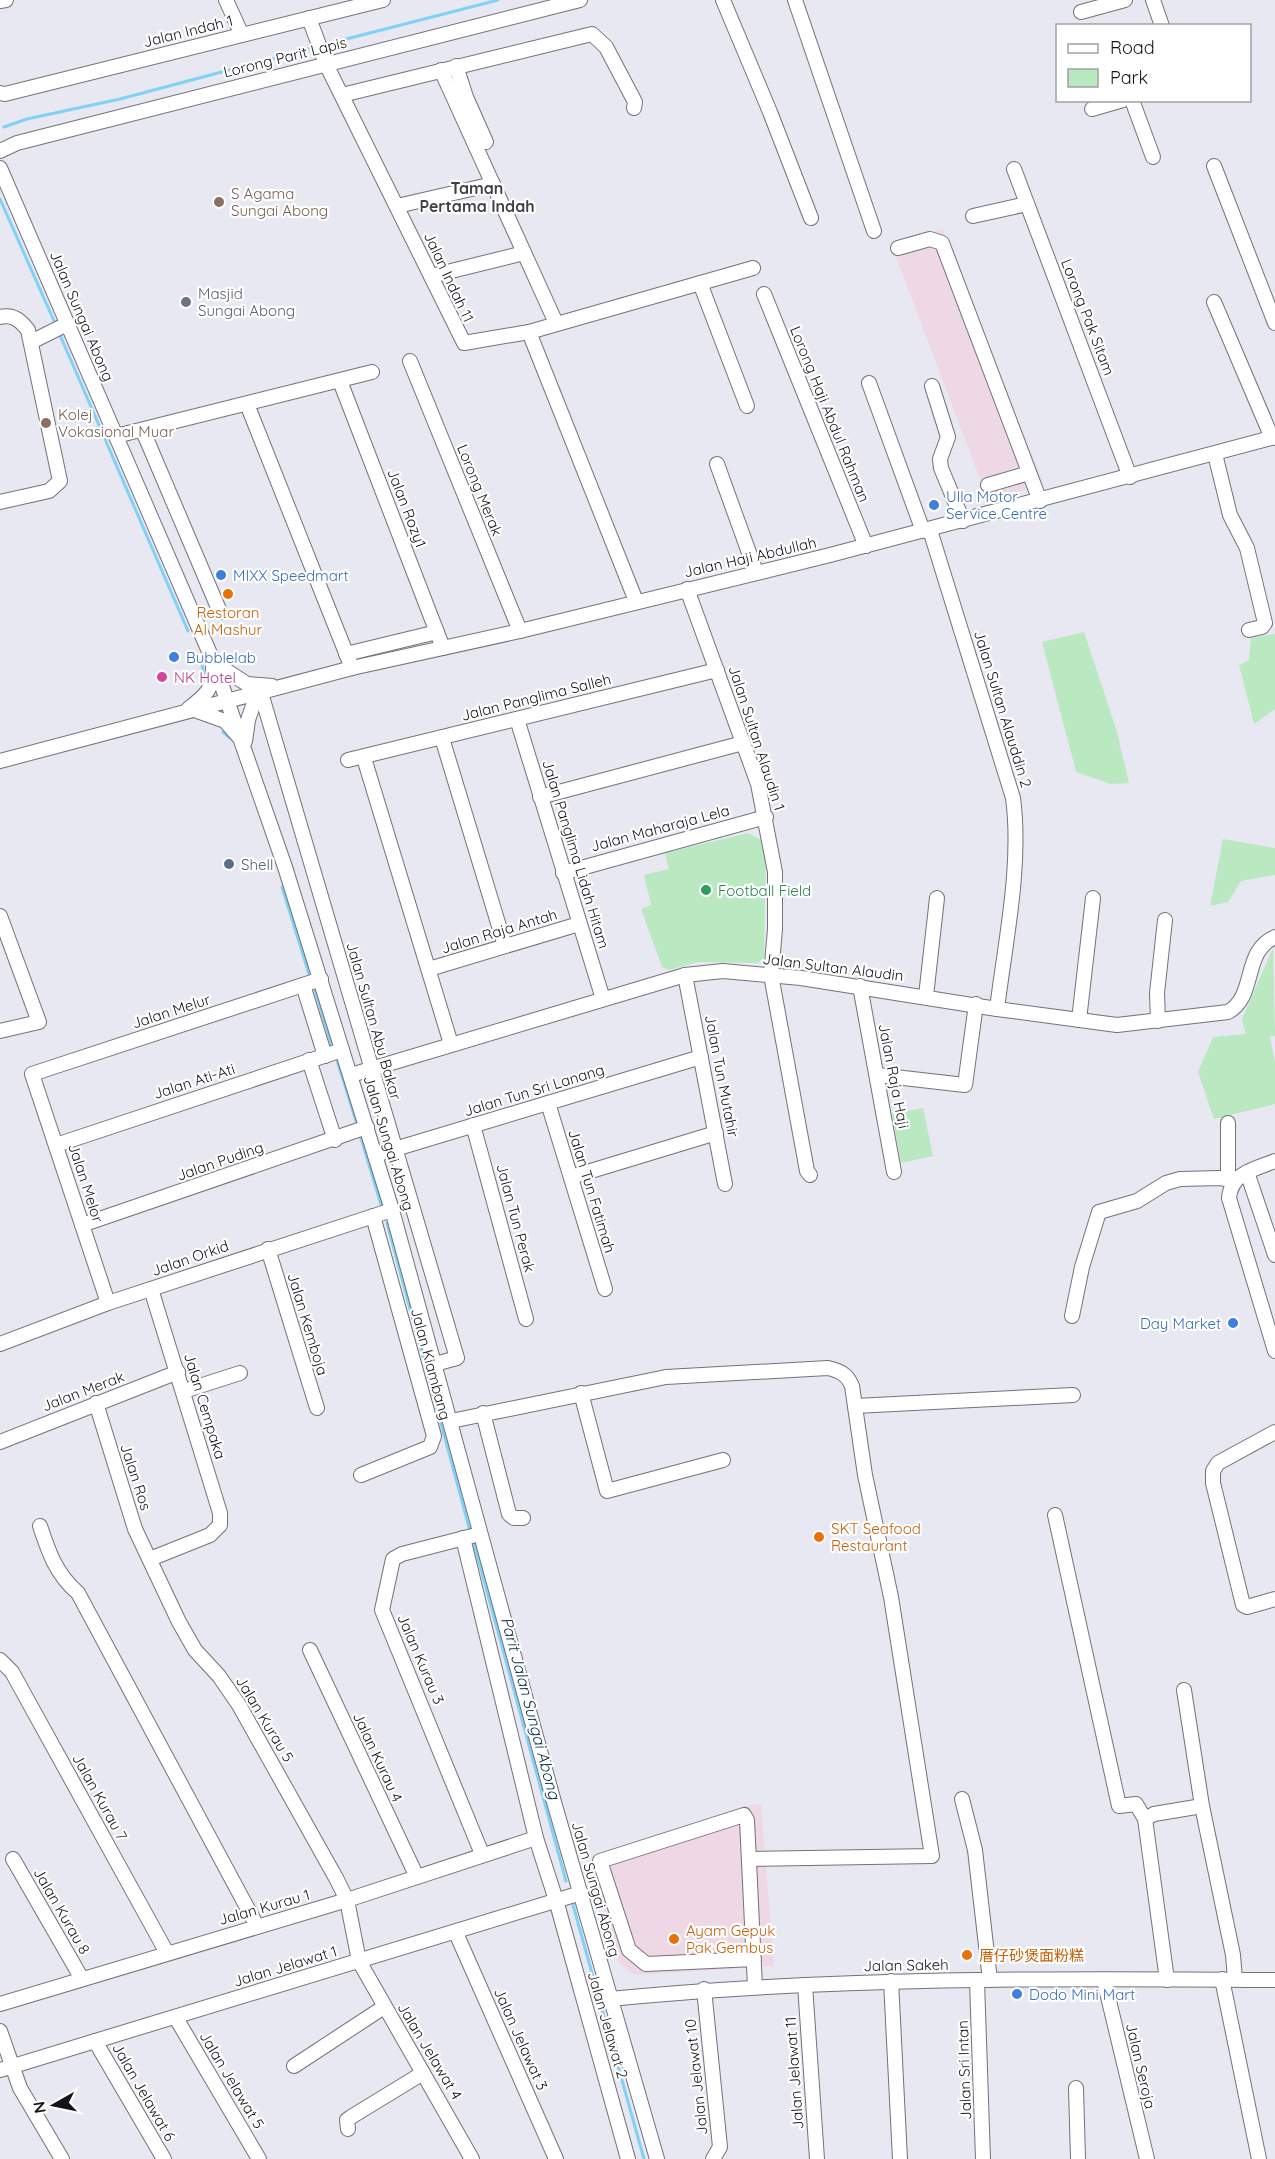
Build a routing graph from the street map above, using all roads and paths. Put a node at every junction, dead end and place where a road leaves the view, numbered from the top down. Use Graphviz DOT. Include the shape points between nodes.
graph roads {
  1 [pos="6,0"];
  2 [pos="226,0"];
  3 [pos="383,0"];
  4 [pos="580,0"];
  5 [pos="723,0"];
  6 [pos="795,0"];
  7 [pos="1125,0"];
  8 [pos="1153,0"];
  9 [pos="0,2"];
  10 [pos="1081,12"];
  11 [pos="309,18"];
  12 [pos="1161,24"];
  13 [pos="242,35"];
  14 [pos="324,59"];
  15 [pos="456,66"];
  16 [pos="441,70"];
  17 [pos="0,93"];
  18 [pos="342,95"];
  19 [pos="1115,102"];
  20 [pos="1133,102"];
  21 [pos="634,108"];
  22 [pos="1092,108"];
  23 [pos="486,141"];
  24 [pos="0,152"];
  25 [pos="1153,157"];
  26 [pos="1214,166"];
  27 [pos="0,168"];
  28 [pos="1014,169"];
  29 [pos="493,184"];
  30 [pos="1027,204"];
  31 [pos="397,206"];
  32 [pos="974,216"];
  33 [pos="811,218"];
  34 [pos="873,231"];
  35 [pos="898,248"];
  36 [pos="524,253"];
  37 [pos="753,268"];
  38 [pos="431,276"];
  39 [pos="699,283"];
  40 [pos="764,294"];
  41 [pos="1214,302"];
  42 [pos="0,317"];
  43 [pos="556,323"];
  44 [pos="1275,323"];
  45 [pos="67,324"];
  46 [pos="529,332"];
  47 [pos="31,342"];
  48 [pos="410,361"];
  49 [pos="372,372"];
  50 [pos="340,381"];
  51 [pos="869,383"];
  52 [pos="932,386"];
  53 [pos="247,404"];
  54 [pos="747,406"];
  55 [pos="143,431"];
  56 [pos="116,436"];
  57 [pos="1273,438"];
  58 [pos="1215,454"];
  59 [pos="717,464"];
  60 [pos="1029,473"];
  61 [pos="1130,477"];
  62 [pos="988,485"];
  63 [pos="1040,501"];
  64 [pos="0,502"];
  65 [pos="963,521"];
  66 [pos="926,530"];
  67 [pos="866,546"];
  68 [pos="756,573"];
  69 [pos="687,589"];
  70 [pos="212,592"];
  71 [pos="636,601"];
  72 [pos="187,602"];
  73 [pos="220,612"];
  74 [pos="1249,630"];
  75 [pos="520,631"];
  76 [pos="437,632"];
  77 [pos="443,648"];
  78 [pos="346,654"];
  79 [pos="213,660"];
  80 [pos="352,668"];
  81 [pos="717,670"];
  82 [pos="284,686"];
  83 [pos="259,694"];
  84 [pos="230,700"];
  85 [pos="188,712"];
  86 [pos="517,719"];
  87 [pos="442,738"];
  88 [pos="743,743"];
  89 [pos="245,748"];
  90 [pos="364,758"];
  91 [pos="348,760"];
  92 [pos="0,761"];
  93 [pos="540,797"];
  94 [pos="766,817"];
  95 [pos="563,873"];
  96 [pos="937,898"];
  97 [pos="1093,898"];
  98 [pos="0,916"];
  99 [pos="1165,920"];
  100 [pos="579,924"];
  101 [pos="1275,937"];
  102 [pos="505,946"];
  103 [pos="6,948"];
  104 [pos="429,969"];
  105 [pos="685,975"];
  106 [pos="771,975"];
  107 [pos="321,979"];
  108 [pos="303,985"];
  109 [pos="860,986"];
  110 [pos="926,996"];
  111 [pos="603,999"];
  112 [pos="976,1004"];
  113 [pos="997,1009"];
  114 [pos="1079,1020"];
  115 [pos="1158,1022"];
  116 [pos="0,1031"];
  117 [pos="451,1044"];
  118 [pos="342,1050"];
  119 [pos="325,1056"];
  120 [pos="701,1057"];
  121 [pos="309,1060"];
  122 [pos="371,1068"];
  123 [pos="32,1074"];
  124 [pos="351,1075"];
  125 [pos="877,1075"];
  126 [pos="548,1103"];
  127 [pos="1228,1123"];
  128 [pos="473,1125"];
  129 [pos="367,1127"];
  130 [pos="716,1133"];
  131 [pos="335,1140"];
  132 [pos="56,1145"];
  133 [pos="395,1149"];
  134 [pos="375,1155"];
  135 [pos="1275,1161"];
  136 [pos="894,1172"];
  137 [pos="810,1175"];
  138 [pos="571,1177"];
  139 [pos="1237,1177"];
  140 [pos="725,1184"];
  141 [pos="392,1210"];
  142 [pos="373,1216"];
  143 [pos="82,1225"];
  144 [pos="268,1249"];
  145 [pos="1275,1255"];
  146 [pos="151,1289"];
  147 [pos="605,1289"];
  148 [pos="108,1302"];
  149 [pos="1072,1316"];
  150 [pos="526,1319"];
  151 [pos="0,1344"];
  152 [pos="1275,1351"];
  153 [pos="435,1364"];
  154 [pos="178,1372"];
  155 [pos="240,1372"];
  156 [pos="184,1391"];
  157 [pos="581,1393"];
  158 [pos="1073,1395"];
  159 [pos="96,1403"];
  160 [pos="855,1406"];
  161 [pos="316,1408"];
  162 [pos="483,1413"];
  163 [pos="451,1422"];
  164 [pos="1275,1432"];
  165 [pos="0,1442"];
  166 [pos="723,1460"];
  167 [pos="361,1475"];
  168 [pos="1055,1515"];
  169 [pos="523,1518"];
  170 [pos="40,1526"];
  171 [pos="480,1533"];
  172 [pos="463,1538"];
  173 [pos="150,1559"];
  174 [pos="487,1593"];
  175 [pos="1275,1599"];
  176 [pos="501,1645"];
  177 [pos="310,1650"];
  178 [pos="0,1660"];
  179 [pos="1184,1690"];
  180 [pos="518,1713"];
  181 [pos="533,1768"];
  182 [pos="962,1799"];
  183 [pos="1202,1806"];
  184 [pos="1145,1819"];
  185 [pos="536,1838"];
  186 [pos="482,1854"];
  187 [pos="13,1859"];
  188 [pos="750,1859"];
  189 [pos="417,1877"];
  190 [pos="580,1893"];
  191 [pos="347,1900"];
  192 [pos="556,1900"];
  193 [pos="257,1926"];
  194 [pos="456,1933"];
  195 [pos="167,1953"];
  196 [pos="754,1959"];
  197 [pos="359,1960"];
  198 [pos="82,1979"];
  199 [pos="1229,1979"];
  200 [pos="984,1980"];
  201 [pos="1104,1980"];
  202 [pos="1167,1980"];
  203 [pos="1275,1980"];
  204 [pos="891,1981"];
  205 [pos="805,1985"];
  206 [pos="755,1987"];
  207 [pos="704,1989"];
  208 [pos="610,1999"];
  209 [pos="0,2004"];
  210 [pos="384,2007"];
  211 [pos="176,2018"];
  212 [pos="0,2031"];
  213 [pos="95,2041"];
  214 [pos="294,2066"];
  215 [pos="6,2069"];
  216 [pos="423,2073"];
  217 [pos="1076,2088"];
  218 [pos="348,2129"];
  219 [pos="62,2159"];
  220 [pos="164,2159"];
  221 [pos="259,2159"];
  222 [pos="472,2159"];
  223 [pos="556,2159"];
  224 [pos="628,2159"];
  225 [pos="657,2159"];
  226 [pos="713,2159"];
  227 [pos="817,2159"];
  228 [pos="900,2159"];
  229 [pos="983,2159"];
  230 [pos="1078,2159"];
  231 [pos="1147,2159"];
  232 [pos="1259,2159"];
  1 -- 9 [label="street"];
  2 -- 13 [label="street"];
  3 -- 11 [label="street, Jalan Indah 1"];
  4 -- 14 [label="street, Lorong Parit Lapis"];
  5 -- 33 [label="street"];
  6 -- 34 [label="street"];
  7 -- 10 [label="street"];
  8 -- 12 [label="street"];
  11 -- 13 [label="street, Jalan Indah 1"];
  11 -- 14 [label="street, Jalan Indah 11"];
  13 -- 17 [label="street, Jalan Indah 1"];
  14 -- 18 [label="street, Jalan Indah 11"];
  14 -- 24 [label="street, Lorong Parit Lapis" via="17,143"];
  15 -- 16 [label="street"];
  15 -- 21 [label="street" via="592,34 606,47 635,102"];
  15 -- 23 [label="street"];
  16 -- 18 [label="street"];
  16 -- 29 [label="street"];
  18 -- 31 [label="street, Jalan Indah 11"];
  19 -- 22 [label="street"];
  20 -- 25 [label="street"];
  26 -- 44 [label="street"];
  27 -- 45 [label="street, Jalan Sungai Abong"];
  28 -- 30 [label="street, Lorong Pak Sitam"];
  29 -- 31 [label="street"];
  29 -- 36 [label="street"];
  30 -- 32 [label="street"];
  30 -- 61 [label="street, Lorong Pak Sitam"];
  31 -- 38 [label="street, Jalan Indah 11"];
  35 -- 60 [label="street" via="930,239 942,243"];
  36 -- 38 [label="street"];
  36 -- 43 [label="street"];
  37 -- 39 [label="street, Jalan Indah 11"];
  38 -- 46 [label="street, Jalan Indah 11" via="464,343"];
  39 -- 43 [label="street, Jalan Indah 11"];
  39 -- 54 [label="street"];
  40 -- 67 [label="street, Lorong Haji Abdul Rahman"];
  41 -- 57 [label="street"];
  42 -- 47 [label="street" via="21,320"];
  43 -- 46 [label="street, Jalan Indah 11"];
  45 -- 47 [label="street"];
  45 -- 56 [label="street, Jalan Sungai Abong"];
  46 -- 71 [label="street"];
  47 -- 64 [label="street" via="60,481 49,491"];
  48 -- 75 [label="street, Lorong Merak"];
  49 -- 50 [label="street"];
  50 -- 53 [label="street"];
  50 -- 76 [label="street, Jalan Rozy1"];
  51 -- 66 [label="street, Jalan Sultan Alauddin 2"];
  52 -- 65 [label="street" via="948,437 941,468"];
  53 -- 55 [label="street"];
  53 -- 78 [label="street"];
  55 -- 56 [label="street"];
  55 -- 70 [label="street"];
  56 -- 72 [label="street, Jalan Sungai Abong"];
  57 -- 58 [label="street, Jalan Haji Abdullah"];
  58 -- 61 [label="street, Jalan Haji Abdullah"];
  58 -- 74 [label="street" via="1227,508 1247,548 1265,623"];
  59 -- 68 [label="street"];
  60 -- 62 [label="street"];
  60 -- 63 [label="street"];
  61 -- 63 [label="street, Jalan Haji Abdullah"];
  63 -- 65 [label="street, Jalan Haji Abdullah"];
  65 -- 66 [label="street, Jalan Haji Abdullah"];
  66 -- 67 [label="street, Jalan Haji Abdullah"];
  66 -- 113 [label="street, Jalan Sultan Alauddin 2" via="1014,806 1011,890"];
  67 -- 68 [label="street, Jalan Haji Abdullah"];
  68 -- 69 [label="street, Jalan Haji Abdullah"];
  69 -- 71 [label="street, Jalan Haji Abdullah"];
  69 -- 81 [label="street, Jalan Sultan Alaudin 1"];
  70 -- 72 [label="street"];
  70 -- 73 [label="street"];
  71 -- 75 [label="street, Jalan Haji Abdullah"];
  72 -- 79 [label="street, Jalan Sungai Abong"];
  75 -- 77 [label="street, Jalan Haji Abdullah"];
  76 -- 77 [label="street, Jalan Rozy1"];
  76 -- 78 [label="street"];
  77 -- 80 [label="street, Jalan Haji Abdullah"];
  78 -- 80 [label="street"];
  79 -- 82 [label="street" via="247,684"];
  79 -- 84 [label="street, Jalan Sungai Abong"];
  79 -- 85 [label="street" via="213,684"];
  80 -- 82 [label="street, Jalan Haji Abdullah"];
  81 -- 86 [label="street, Jalan Panglima Salleh"];
  81 -- 88 [label="street, Jalan Sultan Alaudin 1"];
  82 -- 83 [label="street, Jalan Haji Abdullah"];
  83 -- 84 [label="street, Jalan Haji Abdullah"];
  83 -- 89 [label="street" via="248,720"];
  83 -- 122 [label="street, Jalan Sultan Abu Bakar"];
  84 -- 85 [label="street, Jalan Haji Abdullah"];
  84 -- 89 [label="street, Jalan Sungai Abong"];
  85 -- 89 [label="street" via="225,721"];
  85 -- 92 [label="street, Jalan Haji Abdullah"];
  86 -- 87 [label="street, Jalan Panglima Salleh"];
  86 -- 93 [label="street, Jalan Panglima Lidah Hitam"];
  87 -- 90 [label="street, Jalan Panglima Salleh"];
  87 -- 102 [label="street"];
  88 -- 93 [label="street"];
  88 -- 94 [label="street, Jalan Sultan Alaudin 1"];
  89 -- 107 [label="street, Jalan Sungai Abong"];
  90 -- 91 [label="street, Jalan Panglima Salleh"];
  90 -- 104 [label="street"];
  93 -- 95 [label="street, Jalan Panglima Lidah Hitam"];
  94 -- 95 [label="street, Jalan Maharaja Lela"];
  94 -- 106 [label="street, Jalan Sultan Alaudin 1" via="775,872"];
  95 -- 100 [label="street, Jalan Panglima Lidah Hitam"];
  96 -- 110 [label="street"];
  97 -- 114 [label="street"];
  98 -- 103 [label="street"];
  99 -- 115 [label="street"];
  100 -- 102 [label="street, Jalan Raja Antah"];
  100 -- 111 [label="street, Jalan Panglima Lidah Hitam"];
  101 -- 115 [label="street, Jalan Sultan Alaudin" via="1256,954 1238,1007 1228,1012"];
  102 -- 104 [label="street, Jalan Raja Antah"];
  103 -- 116 [label="street" via="39,1022"];
  104 -- 117 [label="street"];
  105 -- 106 [label="street, Jalan Sultan Alaudin" via="723,971"];
  105 -- 111 [label="street, Jalan Sultan Alaudin"];
  105 -- 120 [label="street, Jalan Tun Mutahir"];
  106 -- 109 [label="street, Jalan Sultan Alaudin"];
  106 -- 137 [label="street, Jalan Sultan Alaudin 1"];
  107 -- 108 [label="street, Jalan Melur"];
  107 -- 118 [label="street, Jalan Sungai Abong"];
  108 -- 119 [label="street"];
  108 -- 123 [label="street, Jalan Melur"];
  109 -- 110 [label="street, Jalan Sultan Alaudin"];
  109 -- 125 [label="street, Jalan Raja Haji"];
  110 -- 112 [label="street, Jalan Sultan Alaudin"];
  111 -- 117 [label="street, Jalan Sultan Alaudin"];
  112 -- 113 [label="street, Jalan Sultan Alaudin"];
  112 -- 125 [label="street" via="965,1085"];
  113 -- 114 [label="street, Jalan Sultan Alaudin"];
  114 -- 115 [label="street, Jalan Sultan Alaudin" via="1117,1025"];
  117 -- 122 [label="street, Jalan Sultan Alaudin"];
  118 -- 119 [label="street, Jalan Ati-Ati"];
  118 -- 124 [label="street, Jalan Sungai Abong"];
  119 -- 121 [label="street, Jalan Ati-Ati"];
  120 -- 126 [label="street, Jalan Tun Sri Lanang"];
  120 -- 130 [label="street, Jalan Tun Mutahir"];
  121 -- 131 [label="street"];
  121 -- 132 [label="street, Jalan Ati-Ati"];
  122 -- 124 [label="street, Jalan Sultan Alaudin"];
  122 -- 133 [label="street, Jalan Sultan Abu Bakar"];
  123 -- 132 [label="street, Jalan Melor"];
  124 -- 129 [label="street, Jalan Sungai Abong"];
  125 -- 136 [label="street, Jalan Raja Haji"];
  126 -- 128 [label="street, Jalan Tun Sri Lanang"];
  126 -- 138 [label="street, Jalan Tun Fatimah"];
  127 -- 139 [label="street"];
  128 -- 133 [label="street, Jalan Tun Sri Lanang"];
  128 -- 150 [label="street, Jalan Tun Perak"];
  129 -- 131 [label="street, Jalan Puding"];
  129 -- 134 [label="street, Jalan Sungai Abong"];
  130 -- 138 [label="street"];
  130 -- 140 [label="street, Jalan Tun Mutahir"];
  131 -- 143 [label="street, Jalan Puding"];
  132 -- 143 [label="street, Jalan Melor"];
  133 -- 134 [label="street, Jalan Tun Sri Lanang"];
  133 -- 153 [label="street, Jalan Sultan Abu Bakar" via="457,1358"];
  134 -- 141 [label="street, Jalan Sungai Abong"];
  135 -- 139 [label="street"];
  138 -- 147 [label="street, Jalan Tun Fatimah"];
  139 -- 145 [label="street"];
  139 -- 149 [label="street" via="1180,1179 1137,1201 1099,1212"];
  139 -- 152 [label="street" via="1230,1186 1229,1198"];
  141 -- 142 [label="street, Jalan Orkid"];
  141 -- 153 [label="street, Jalan Sungai Abong"];
  142 -- 144 [label="street, Jalan Orkid"];
  142 -- 167 [label="street, Jalan Kiambang" via="434,1436 430,1447"];
  143 -- 148 [label="street, Jalan Melor"];
  144 -- 146 [label="street, Jalan Orkid"];
  144 -- 161 [label="street, Jalan Kemboja"];
  146 -- 148 [label="street, Jalan Orkid"];
  146 -- 154 [label="street, Jalan Cempaka"];
  148 -- 151 [label="street, Jalan Orkid"];
  153 -- 163 [label="street, Jalan Sungai Abong"];
  154 -- 156 [label="street, Jalan Cempaka"];
  154 -- 159 [label="street, Jalan Merak"];
  155 -- 156 [label="street"];
  156 -- 173 [label="street, Jalan Cempaka" via="220,1524 216,1532"];
  157 -- 160 [label="street" via="688,1374 828,1368 849,1378"];
  157 -- 162 [label="street"];
  157 -- 166 [label="street" via="607,1491"];
  158 -- 160 [label="street"];
  159 -- 165 [label="street, Jalan Merak"];
  159 -- 173 [label="street, Jalan Ros" via="135,1529"];
  160 -- 188 [label="street" via="891,1597 932,1856"];
  162 -- 163 [label="street"];
  162 -- 169 [label="street" via="509,1514"];
  163 -- 171 [label="street, Jalan Sungai Abong"];
  164 -- 175 [label="street" via="1218,1463 1213,1471 1242,1605"];
  168 -- 184 [label="street" via="1119,1806 1136,1804"];
  170 -- 193 [label="street" via="53,1565 78,1593"];
  171 -- 172 [label="street, Jalan Kurau 3"];
  171 -- 174 [label="street, Jalan Sungai Abong"];
  172 -- 174 [label="street"];
  172 -- 186 [label="street, Jalan Kurau 3" via="393,1559 381,1602"];
  173 -- 191 [label="street, Jalan Kurau 5" via="195,1650 239,1706"];
  174 -- 176 [label="street"];
  176 -- 180 [label="street"];
  176 -- 180 [label="street, Jalan Sungai Abong"];
  177 -- 189 [label="street, Jalan Kurau 4"];
  178 -- 195 [label="street, Jalan Kurau 7" via="12,1672"];
  179 -- 183 [label="street"];
  180 -- 181 [label="street"];
  180 -- 181 [label="street, Jalan Sungai Abong"];
  181 -- 185 [label="street, Jalan Jelawat 2"];
  181 -- 190 [label="street, Jalan Sungai Abong"];
  182 -- 200 [label="street, Jalan Sri Intan" via="975,1850"];
  183 -- 184 [label="street"];
  183 -- 199 [label="street" via="1233,1955"];
  184 -- 202 [label="street"];
  185 -- 186 [label="street, Jalan Kurau 1"];
  185 -- 192 [label="street, Jalan Jelawat 2"];
  186 -- 189 [label="street, Jalan Kurau 1"];
  187 -- 198 [label="street, Jalan Kurau 8"];
  188 -- 196 [label="street"];
  188 -- 196 [label="street" via="744,1815 600,1861 629,1950 646,1964"];
  189 -- 191 [label="street, Jalan Kurau 1"];
  190 -- 192 [label="street, Jalan Jelawat 1"];
  190 -- 208 [label="street, Jalan Sungai Abong"];
  191 -- 193 [label="street, Jalan Kurau 1"];
  191 -- 197 [label="street, Jalan Kurau 5"];
  192 -- 194 [label="street, Jalan Jelawat 1"];
  192 -- 224 [label="street, Jalan Jelawat 2"];
  193 -- 195 [label="street, Jalan Kurau 1"];
  194 -- 197 [label="street, Jalan Jelawat 1"];
  194 -- 223 [label="street, Jalan Jelawat 3"];
  195 -- 198 [label="street, Jalan Kurau 1"];
  196 -- 206 [label="street"];
  197 -- 210 [label="street, Jalan Jelawat 4"];
  197 -- 211 [label="street, Jalan Jelawat 1"];
  198 -- 209 [label="street, Jalan Kurau 1"];
  199 -- 202 [label="street, Jalan Sakeh"];
  199 -- 203 [label="street, Jalan Sakeh"];
  199 -- 232 [label="street"];
  200 -- 201 [label="street, Jalan Sakeh"];
  200 -- 204 [label="street, Jalan Sakeh"];
  200 -- 229 [label="street, Jalan Sri Intan"];
  201 -- 202 [label="street, Jalan Sakeh"];
  201 -- 231 [label="street, Jalan Seroja"];
  204 -- 205 [label="street, Jalan Sakeh"];
  204 -- 228 [label="street"];
  205 -- 206 [label="street, Jalan Sakeh"];
  205 -- 227 [label="street, Jalan Jelawat 11"];
  206 -- 207 [label="street, Jalan Sakeh"];
  207 -- 208 [label="street, Jalan Sakeh"];
  207 -- 226 [label="street, Jalan Jelawat 10" via="720,2147"];
  208 -- 225 [label="street, Jalan Sungai Abong"];
  210 -- 214 [label="street"];
  210 -- 216 [label="street, Jalan Jelawat 4"];
  211 -- 213 [label="street, Jalan Jelawat 1"];
  211 -- 221 [label="street, Jalan Jelawat 5"];
  212 -- 215 [label="street"];
  213 -- 215 [label="street, Jalan Jelawat 1"];
  213 -- 220 [label="street, Jalan Jelawat 6"];
  215 -- 219 [label="street"];
  216 -- 218 [label="street" via="351,2117 347,2120"];
  216 -- 222 [label="street, Jalan Jelawat 4"];
  217 -- 230 [label="street"];
}
